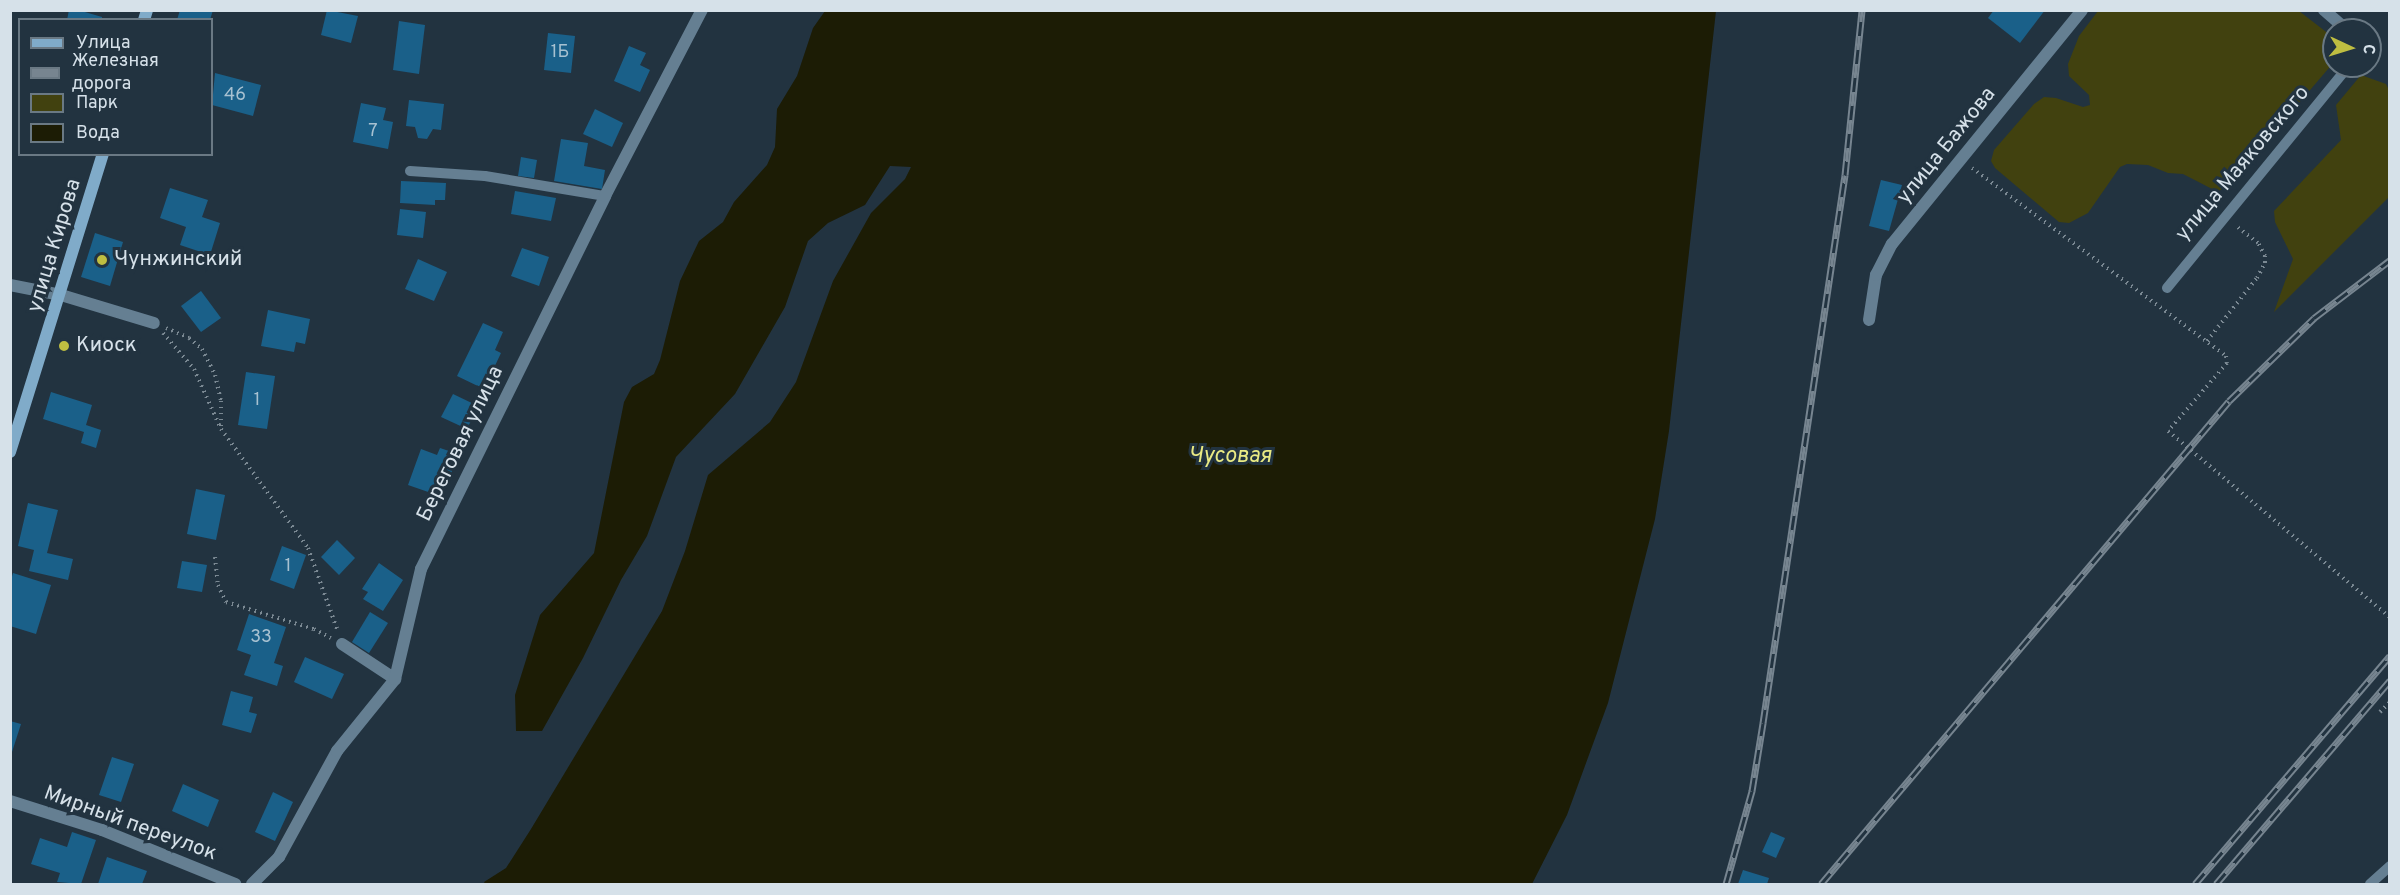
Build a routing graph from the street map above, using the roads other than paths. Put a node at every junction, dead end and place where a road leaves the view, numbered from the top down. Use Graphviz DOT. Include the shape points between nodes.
graph roads {
  1 [pos="702,10"];
  2 [pos="2082,10"];
  3 [pos="2339,78"];
  4 [pos="102,156"];
  5 [pos="410,171"];
  6 [pos="605,196"];
  7 [pos="10,285"];
  8 [pos="2167,288"];
  9 [pos="61,295"];
  10 [pos="1869,320"];
  11 [pos="154,323"];
  12 [pos="10,452"];
  13 [pos="342,644"];
  14 [pos="395,679"];
  15 [pos="10,801"];
  16 [pos="2390,866"];
  17 [pos="235,885"];
  18 [pos="252,885"];
  19 [pos="2370,885"];
  1 -- 6 [label="street, Береговая улица"];
  2 -- 10 [label="street, улица Бажова" via="1892,244 1876,275"];
  3 -- 8 [label="lane, улица Маяковского"];
  4 -- 9 [label="street, улица Кирова"];
  5 -- 6 [label="lane" via="485,176"];
  6 -- 14 [label="street, Береговая улица" via="421,569"];
  7 -- 9 [label="street"];
  9 -- 11 [label="street"];
  9 -- 12 [label="street, улица Кирова"];
  13 -- 14 [label="street"];
  14 -- 18 [label="street, Береговая улица" via="337,751 279,857"];
  15 -- 17 [label="street, Мирный переулок" via="102,830"];
  16 -- 19 [label="lane"];
}
